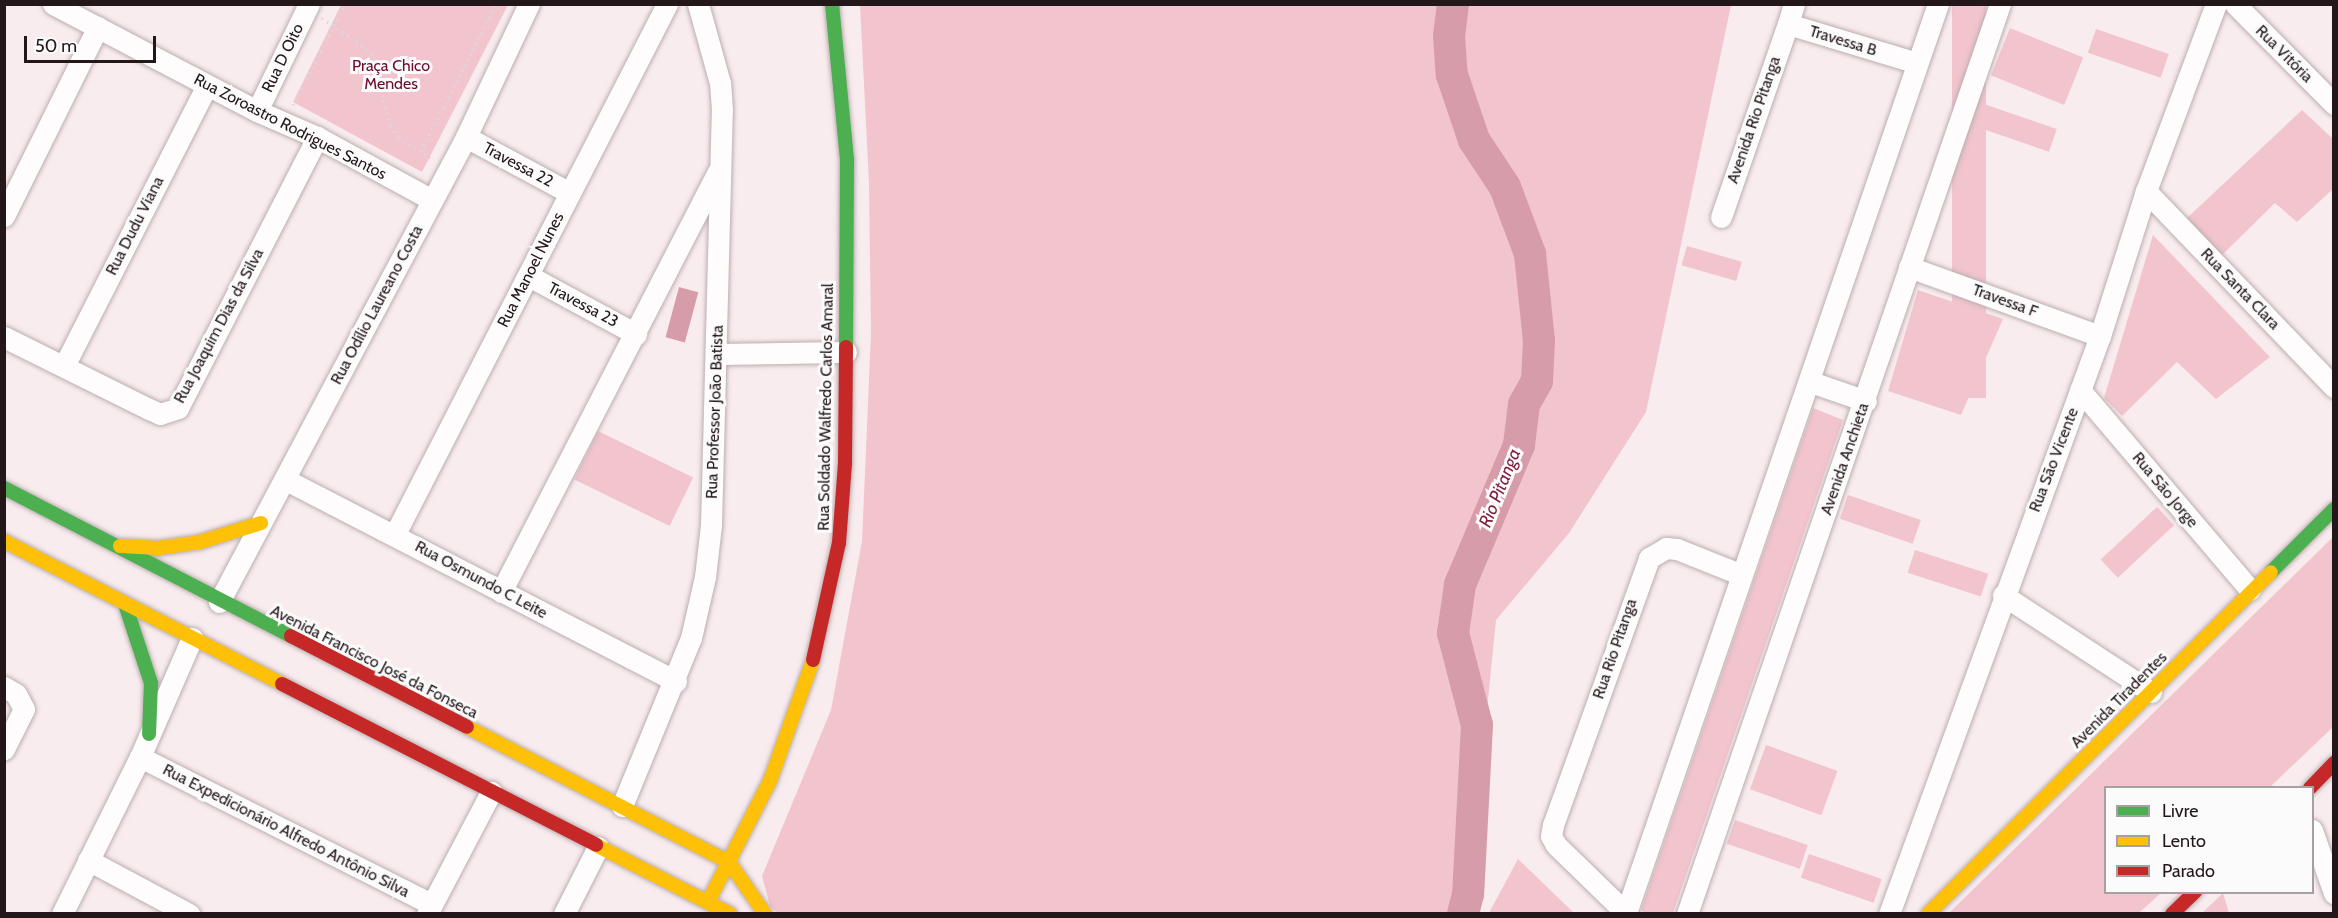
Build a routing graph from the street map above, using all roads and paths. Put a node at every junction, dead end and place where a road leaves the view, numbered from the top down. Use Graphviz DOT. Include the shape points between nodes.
graph roads {
  1 [pos="52,4"];
  2 [pos="345,4"];
  3 [pos="497,4"];
  4 [pos="529,4"];
  5 [pos="667,4"];
  6 [pos="698,4"];
  7 [pos="832,4"];
  8 [pos="1938,4"];
  9 [pos="2000,4"];
  10 [pos="2216,4"];
  11 [pos="2235,4"];
  12 [pos="308,7"];
  13 [pos="1791,14"];
  14 [pos="335,25"];
  15 [pos="98,27"];
  16 [pos="1917,63"];
  17 [pos="207,85"];
  18 [pos="2334,104"];
  19 [pos="257,111"];
  20 [pos="284,123"];
  21 [pos="317,137"];
  22 [pos="466,137"];
  23 [pos="421,151"];
  24 [pos="720,168"];
  25 [pos="449,169"];
  26 [pos="2146,191"];
  27 [pos="570,193"];
  28 [pos="432,200"];
  29 [pos="4,216"];
  30 [pos="1721,217"];
  31 [pos="1909,267"];
  32 [pos="529,276"];
  33 [pos="636,334"];
  34 [pos="2100,336"];
  35 [pos="4,337"];
  36 [pos="846,352"];
  37 [pos="717,354"];
  38 [pos="64,366"];
  39 [pos="1811,382"];
  40 [pos="2334,387"];
  41 [pos="2080,390"];
  42 [pos="1866,400"];
  43 [pos="285,480"];
  44 [pos="4,489"];
  45 [pos="32,503"];
  46 [pos="2334,509"];
  47 [pos="63,520"];
  48 [pos="35,522"];
  49 [pos="261,523"];
  50 [pos="51,530"];
  51 [pos="394,534"];
  52 [pos="22,536"];
  53 [pos="4,541"];
  54 [pos="110,545"];
  55 [pos="42,547"];
  56 [pos="42,562"];
  57 [pos="1742,575"];
  58 [pos="2250,590"];
  59 [pos="501,592"];
  60 [pos="2003,595"];
  61 [pos="219,602"];
  62 [pos="126,607"];
  63 [pos="192,638"];
  64 [pos="676,681"];
  65 [pos="4,687"];
  66 [pos="2151,692"];
  67 [pos="149,734"];
  68 [pos="4,749"];
  69 [pos="140,757"];
  70 [pos="2334,763"];
  71 [pos="2312,786"];
  72 [pos="491,792"];
  73 [pos="622,806"];
  74 [pos="2314,833"];
  75 [pos="598,847"];
  76 [pos="88,860"];
  77 [pos="729,862"];
  78 [pos="2334,893"];
  79 [pos="2193,894"];
  80 [pos="705,907"];
  81 [pos="429,909"];
  82 [pos="1626,913"];
  83 [pos="62,914"];
  84 [pos="189,914"];
  85 [pos="564,914"];
  86 [pos="730,914"];
  87 [pos="765,914"];
  88 [pos="1687,914"];
  89 [pos="1889,914"];
  90 [pos="1928,914"];
  91 [pos="2172,914"];
  1 -- 15 [label="street, Rua Zoroastro Rodrigues Santos"];
  2 -- 14 [label="path"];
  3 -- 23 [label="path"];
  4 -- 22 [label="street, Rua Odílio Laureano Costa"];
  5 -- 27 [label="street, Rua Manoel Nunes"];
  6 -- 24 [label="street, Rua Professor João Batista" via="720,83"];
  7 -- 36 [label="main road, Rua Soldado Walfredo Carlos Amaral" via="848,160"];
  8 -- 16 [label="street"];
  9 -- 31 [label="street, Avenida Anchieta"];
  10 -- 26 [label="street, Rua São Vicente"];
  11 -- 18 [label="street, Rua Vitória"];
  12 -- 14 [label="path"];
  12 -- 19 [label="street, Rua D Oito"];
  13 -- 16 [label="street, Travessa B"];
  13 -- 30 [label="street, Avenida Rio Pitanga"];
  14 -- 20 [label="path"];
  14 -- 23 [label="path" via="373,54 390,126"];
  15 -- 17 [label="street, Rua Zoroastro Rodrigues Santos"];
  15 -- 29 [label="street"];
  16 -- 39 [label="street"];
  17 -- 19 [label="street, Rua Zoroastro Rodrigues Santos"];
  17 -- 38 [label="street, Rua Dudu Viana"];
  19 -- 20 [label="street, Rua Zoroastro Rodrigues Santos"];
  20 -- 21 [label="street, Rua Zoroastro Rodrigues Santos"];
  21 -- 28 [label="street, Rua Zoroastro Rodrigues Santos"];
  21 -- 38 [label="street, Rua Joaquim Dias da Silva" via="178,408 160,414"];
  22 -- 25 [label="street, Rua Odílio Laureano Costa"];
  22 -- 27 [label="street, Travessa 22"];
  23 -- 25 [label="path"];
  24 -- 33 [label="street"];
  24 -- 37 [label="street, Rua Professor João Batista"];
  25 -- 28 [label="street, Rua Odílio Laureano Costa"];
  26 -- 34 [label="street, Rua São Vicente"];
  26 -- 40 [label="street, Rua Santa Clara"];
  27 -- 32 [label="street, Rua Manoel Nunes"];
  28 -- 43 [label="street, Rua Odílio Laureano Costa"];
  31 -- 34 [label="street, Travessa F"];
  31 -- 42 [label="street, Avenida Anchieta"];
  32 -- 33 [label="street, Travessa 23"];
  32 -- 51 [label="street, Rua Manoel Nunes"];
  33 -- 59 [label="street"];
  34 -- 41 [label="street, Rua São Vicente"];
  35 -- 38 [label="street, Rua Joaquim Dias da Silva"];
  36 -- 37 [label="street"];
  36 -- 77 [label="main road, Rua Soldado Walfredo Carlos Amaral" via="842,502 828,605 791,729"];
  37 -- 64 [label="street, Rua Professor João Batista" via="712,507 705,577"];
  39 -- 42 [label="street"];
  39 -- 57 [label="street"];
  41 -- 58 [label="street, Rua São Jorge"];
  41 -- 60 [label="street, Rua São Vicente"];
  42 -- 88 [label="street, Avenida Anchieta"];
  43 -- 49 [label="street, Rua Odílio Laureano Costa"];
  43 -- 51 [label="street, Rua Osmundo C Leite"];
  44 -- 45 [label="main road, Avenida Francisco José da Fonseca"];
  45 -- 47 [label="main road, Avenida Francisco José da Fonseca"];
  45 -- 48 [label="main road"];
  46 -- 58 [label="main road, Avenida Tiradentes"];
  47 -- 50 [label="main road"];
  47 -- 54 [label="main road, Avenida Francisco José da Fonseca"];
  49 -- 54 [label="main road" via="200,542 159,548"];
  49 -- 61 [label="street, Rua Odílio Laureano Costa"];
  51 -- 59 [label="street, Rua Osmundo C Leite"];
  52 -- 53 [label="main road"];
  53 -- 56 [label="main road"];
  54 -- 61 [label="main road, Avenida Francisco José da Fonseca"];
  55 -- 56 [label="main road"];
  56 -- 62 [label="main road"];
  57 -- 82 [label="street"];
  57 -- 82 [label="street, Rua Rio Pitanga" via="1677,549 1666,548 1649,558 1551,836 1561,851"];
  58 -- 66 [label="main road, Avenida Tiradentes"];
  59 -- 64 [label="street, Rua Osmundo C Leite"];
  60 -- 66 [label="street"];
  60 -- 89 [label="street, Rua São Vicente"];
  61 -- 73 [label="main road, Avenida Francisco José da Fonseca"];
  62 -- 63 [label="main road"];
  62 -- 67 [label="main road" via="151,683"];
  63 -- 67 [label="street"];
  63 -- 72 [label="main road"];
  64 -- 73 [label="street, Rua Professor João Batista"];
  65 -- 68 [label="street" via="16,694 24,709"];
  66 -- 90 [label="main road, Avenida Tiradentes"];
  67 -- 69 [label="street"];
  69 -- 76 [label="street"];
  69 -- 81 [label="street, Rua Expedicionário Alfredo Antônio Silva"];
  70 -- 71 [label="main road"];
  72 -- 75 [label="main road"];
  72 -- 81 [label="street"];
  73 -- 77 [label="main road, Avenida Francisco José da Fonseca"];
  74 -- 78 [label="street"];
  75 -- 80 [label="main road"];
  75 -- 85 [label="street"];
  76 -- 83 [label="street"];
  76 -- 84 [label="street"];
  77 -- 80 [label="main road, Rua Soldado Walfredo Carlos Amaral"];
  77 -- 87 [label="main road"];
  79 -- 91 [label="main road"];
  80 -- 86 [label="main road"];
}
